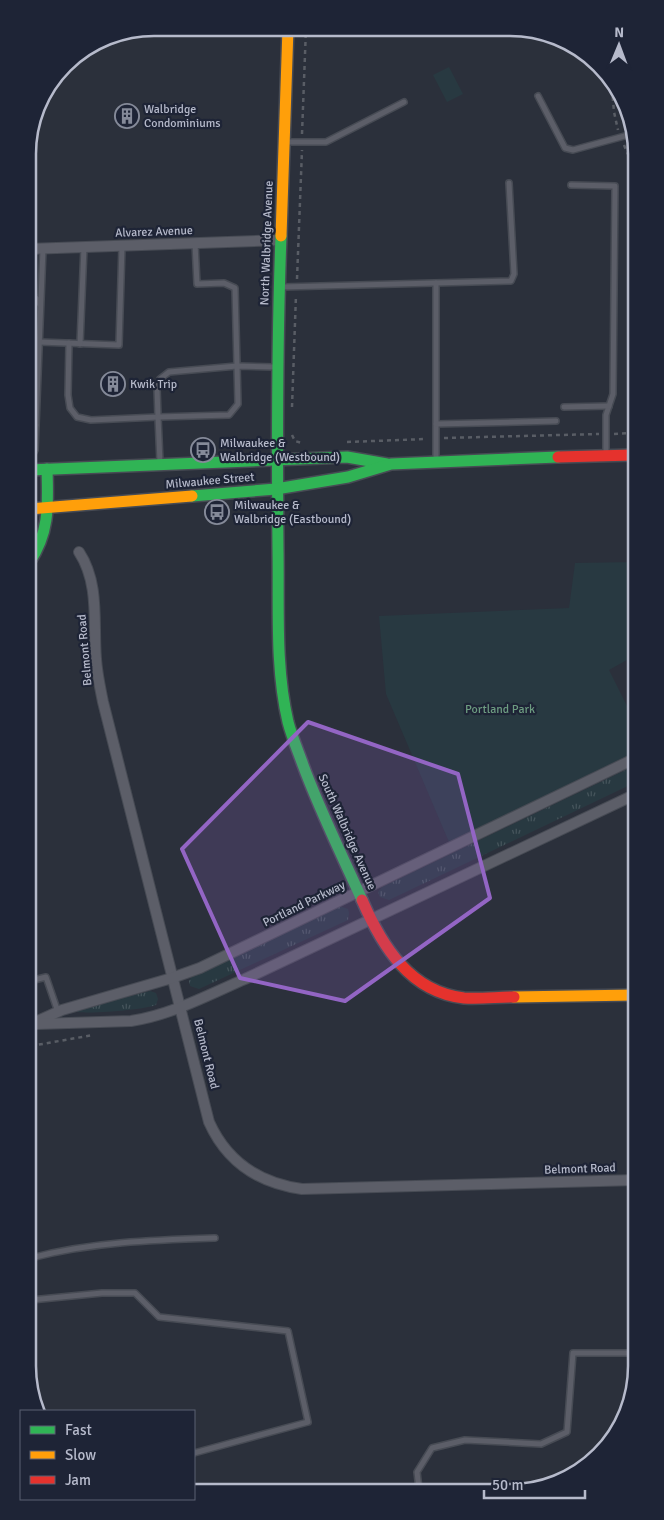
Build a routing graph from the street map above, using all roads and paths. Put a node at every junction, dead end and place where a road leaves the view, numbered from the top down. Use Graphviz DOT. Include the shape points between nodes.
graph roads {
  1 [pos="288,36"];
  2 [pos="306,36"];
  3 [pos="538,96"];
  4 [pos="404,102"];
  5 [pos="626,136"];
  6 [pos="284,142"];
  7 [pos="302,142"];
  8 [pos="509,183"];
  9 [pos="571,185"];
  10 [pos="281,240"];
  11 [pos="195,243"];
  12 [pos="122,245"];
  13 [pos="84,247"];
  14 [pos="37,249"];
  15 [pos="42,249"];
  16 [pos="436,284"];
  17 [pos="279,287"];
  18 [pos="297,287"];
  19 [pos="37,298"];
  20 [pos="40,308"];
  21 [pos="39,342"];
  22 [pos="69,343"];
  23 [pos="80,344"];
  24 [pos="237,366"];
  25 [pos="276,367"];
  26 [pos="609,406"];
  27 [pos="564,407"];
  28 [pos="37,410"];
  29 [pos="37,413"];
  30 [pos="292,413"];
  31 [pos="158,417"];
  32 [pos="556,421"];
  33 [pos="436,424"];
  34 [pos="291,432"];
  35 [pos="628,433"];
  36 [pos="606,434"];
  37 [pos="436,438"];
  38 [pos="342,442"];
  39 [pos="305,443"];
  40 [pos="628,455"];
  41 [pos="606,456"];
  42 [pos="275,460"];
  43 [pos="436,461"];
  44 [pos="391,464"];
  45 [pos="160,465"];
  46 [pos="47,469"];
  47 [pos="37,470"];
  48 [pos="276,489"];
  49 [pos="48,508"];
  50 [pos="37,509"];
  51 [pos="37,552"];
  52 [pos="79,552"];
  53 [pos="628,762"];
  54 [pos="627,798"];
  55 [pos="358,892"];
  56 [pos="372,919"];
  57 [pos="172,978"];
  58 [pos="36,979"];
  59 [pos="627,995"];
  60 [pos="181,1007"];
  61 [pos="58,1012"];
  62 [pos="36,1022"];
  63 [pos="36,1024"];
  64 [pos="95,1035"];
  65 [pos="36,1045"];
  66 [pos="627,1180"];
  67 [pos="215,1238"];
  68 [pos="36,1257"];
  69 [pos="36,1300"];
  70 [pos="627,1352"];
  71 [pos="195,1453"];
  72 [pos="418,1484"];
  1 -- 6 [label="street, North Walbridge Avenue"];
  2 -- 7 [label="path"];
  3 -- 5 [label="lane" via="565,148 573,150"];
  4 -- 7 [label="lane" via="326,142"];
  6 -- 7 [label="lane"];
  6 -- 10 [label="street, North Walbridge Avenue"];
  7 -- 18 [label="path"];
  8 -- 16 [label="lane" via="514,274 511,280"];
  9 -- 26 [label="lane" via="615,186 613,394"];
  10 -- 11 [label="street, Alvarez Avenue"];
  10 -- 17 [label="street, North Walbridge Avenue"];
  11 -- 12 [label="street, Alvarez Avenue"];
  11 -- 24 [label="lane" via="197,284 224,283 235,288"];
  12 -- 13 [label="street, Alvarez Avenue"];
  12 -- 23 [label="lane" via="119,345"];
  13 -- 15 [label="street, Alvarez Avenue"];
  13 -- 23 [label="lane"];
  14 -- 15 [label="street, Alvarez Avenue"];
  15 -- 20 [label="lane"];
  16 -- 18 [label="lane"];
  16 -- 33 [label="lane"];
  17 -- 18 [label="lane"];
  17 -- 25 [label="street, North Walbridge Avenue"];
  18 -- 30 [label="path"];
  19 -- 20 [label="lane"];
  20 -- 21 [label="lane"];
  21 -- 22 [label="lane"];
  21 -- 28 [label="lane"];
  22 -- 23 [label="lane"];
  22 -- 31 [label="lane" via="68,395 70,408 77,416 91,420"];
  24 -- 25 [label="lane"];
  24 -- 31 [label="lane" via="169,372 160,379 157,388"];
  24 -- 31 [label="lane" via="238,404 229,415"];
  25 -- 42 [label="street, North Walbridge Avenue"];
  26 -- 27 [label="lane"];
  26 -- 36 [label="lane"];
  28 -- 29 [label="lane"];
  31 -- 45 [label="lane"];
  32 -- 33 [label="lane"];
  33 -- 37 [label="lane"];
  34 -- 39 [label="path" via="298,443"];
  35 -- 36 [label="path"];
  36 -- 37 [label="path"];
  36 -- 41 [label="lane"];
  37 -- 38 [label="path"];
  37 -- 43 [label="lane"];
  40 -- 41 [label="street, Milwaukee Street"];
  41 -- 43 [label="street, Milwaukee Street"];
  42 -- 44 [label="street, Milwaukee Street" via="347,457"];
  42 -- 45 [label="street, Milwaukee Street"];
  42 -- 48 [label="street, South Walbridge Avenue"];
  43 -- 44 [label="street, Milwaukee Street"];
  44 -- 48 [label="street, Milwaukee Street" via="348,477"];
  45 -- 46 [label="street, Milwaukee Street"];
  46 -- 47 [label="street, Milwaukee Street"];
  46 -- 49 [label="street"];
  48 -- 49 [label="street, Milwaukee Street"];
  48 -- 55 [label="street, South Walbridge Avenue" via="281,680 289,723 312,788"];
  49 -- 50 [label="street, Milwaukee Street"];
  49 -- 51 [label="street" via="47,524"];
  52 -- 57 [label="street, Belmont Road" via="90,573 94,594 99,685"];
  53 -- 55 [label="street, Portland Parkway"];
  54 -- 56 [label="street, Portland Parkway"];
  55 -- 56 [label="street, South Walbridge Avenue"];
  55 -- 57 [label="street, Portland Parkway" via="200,968"];
  56 -- 59 [label="street, South Walbridge Avenue" via="390,951 409,975 455,997"];
  56 -- 60 [label="street, Portland Parkway"];
  57 -- 60 [label="street, Belmont Road"];
  57 -- 61 [label="street, Portland Parkway"];
  58 -- 61 [label="lane" via="46,977"];
  60 -- 63 [label="street, Portland Parkway" via="131,1021"];
  60 -- 66 [label="street, Belmont Road" via="214,1132 235,1160 273,1183 302,1189"];
  61 -- 62 [label="street, Portland Parkway"];
  64 -- 65 [label="path"];
  67 -- 68 [label="lane" via="92,1246"];
  69 -- 71 [label="lane" via="135,1293 159,1317 288,1331 308,1422"];
  70 -- 72 [label="lane" via="573,1352 567,1432 541,1444 464,1440 432,1448 417,1472"];
}
